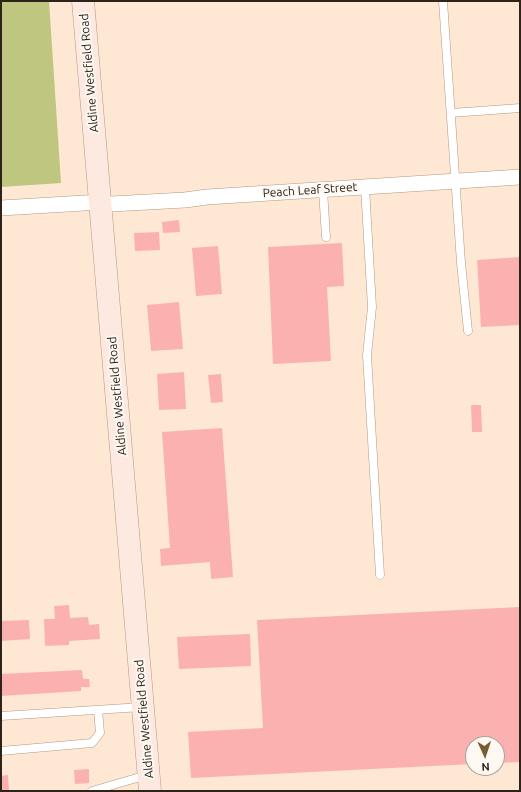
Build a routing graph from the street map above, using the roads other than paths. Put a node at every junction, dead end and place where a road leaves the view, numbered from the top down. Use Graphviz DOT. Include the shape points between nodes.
graph roads {
  1 [pos="83,1"];
  2 [pos="444,1"];
  3 [pos="520,108"];
  4 [pos="451,113"];
  5 [pos="520,177"];
  6 [pos="456,181"];
  7 [pos="366,187"];
  8 [pos="323,190"];
  9 [pos="101,202"];
  10 [pos="1,208"];
  11 [pos="326,237"];
  12 [pos="468,331"];
  13 [pos="380,575"];
  14 [pos="142,707"];
  15 [pos="98,710"];
  16 [pos="1,716"];
  17 [pos="1,750"];
  18 [pos="149,783"];
  19 [pos="92,791"];
  1 -- 9 [label="main road, Aldine Westfield Road"];
  2 -- 4 [label="lane"];
  3 -- 4 [label="lane"];
  4 -- 6 [label="lane"];
  5 -- 6 [label="street, Peach Leaf Street"];
  6 -- 7 [label="street, Peach Leaf Street"];
  6 -- 12 [label="lane"];
  7 -- 8 [label="street, Peach Leaf Street"];
  7 -- 13 [label="lane" via="372,307 367,355"];
  8 -- 9 [label="street, Peach Leaf Street" via="185,200 111,204"];
  8 -- 11 [label="lane"];
  9 -- 10 [label="street, Peach Leaf Street"];
  9 -- 14 [label="main road, Aldine Westfield Road"];
  14 -- 15 [label="lane"];
  14 -- 18 [label="main road, Aldine Westfield Road"];
  15 -- 16 [label="lane"];
  15 -- 17 [label="lane" via="100,733 92,743"];
  18 -- 19 [label="lane"];
}
